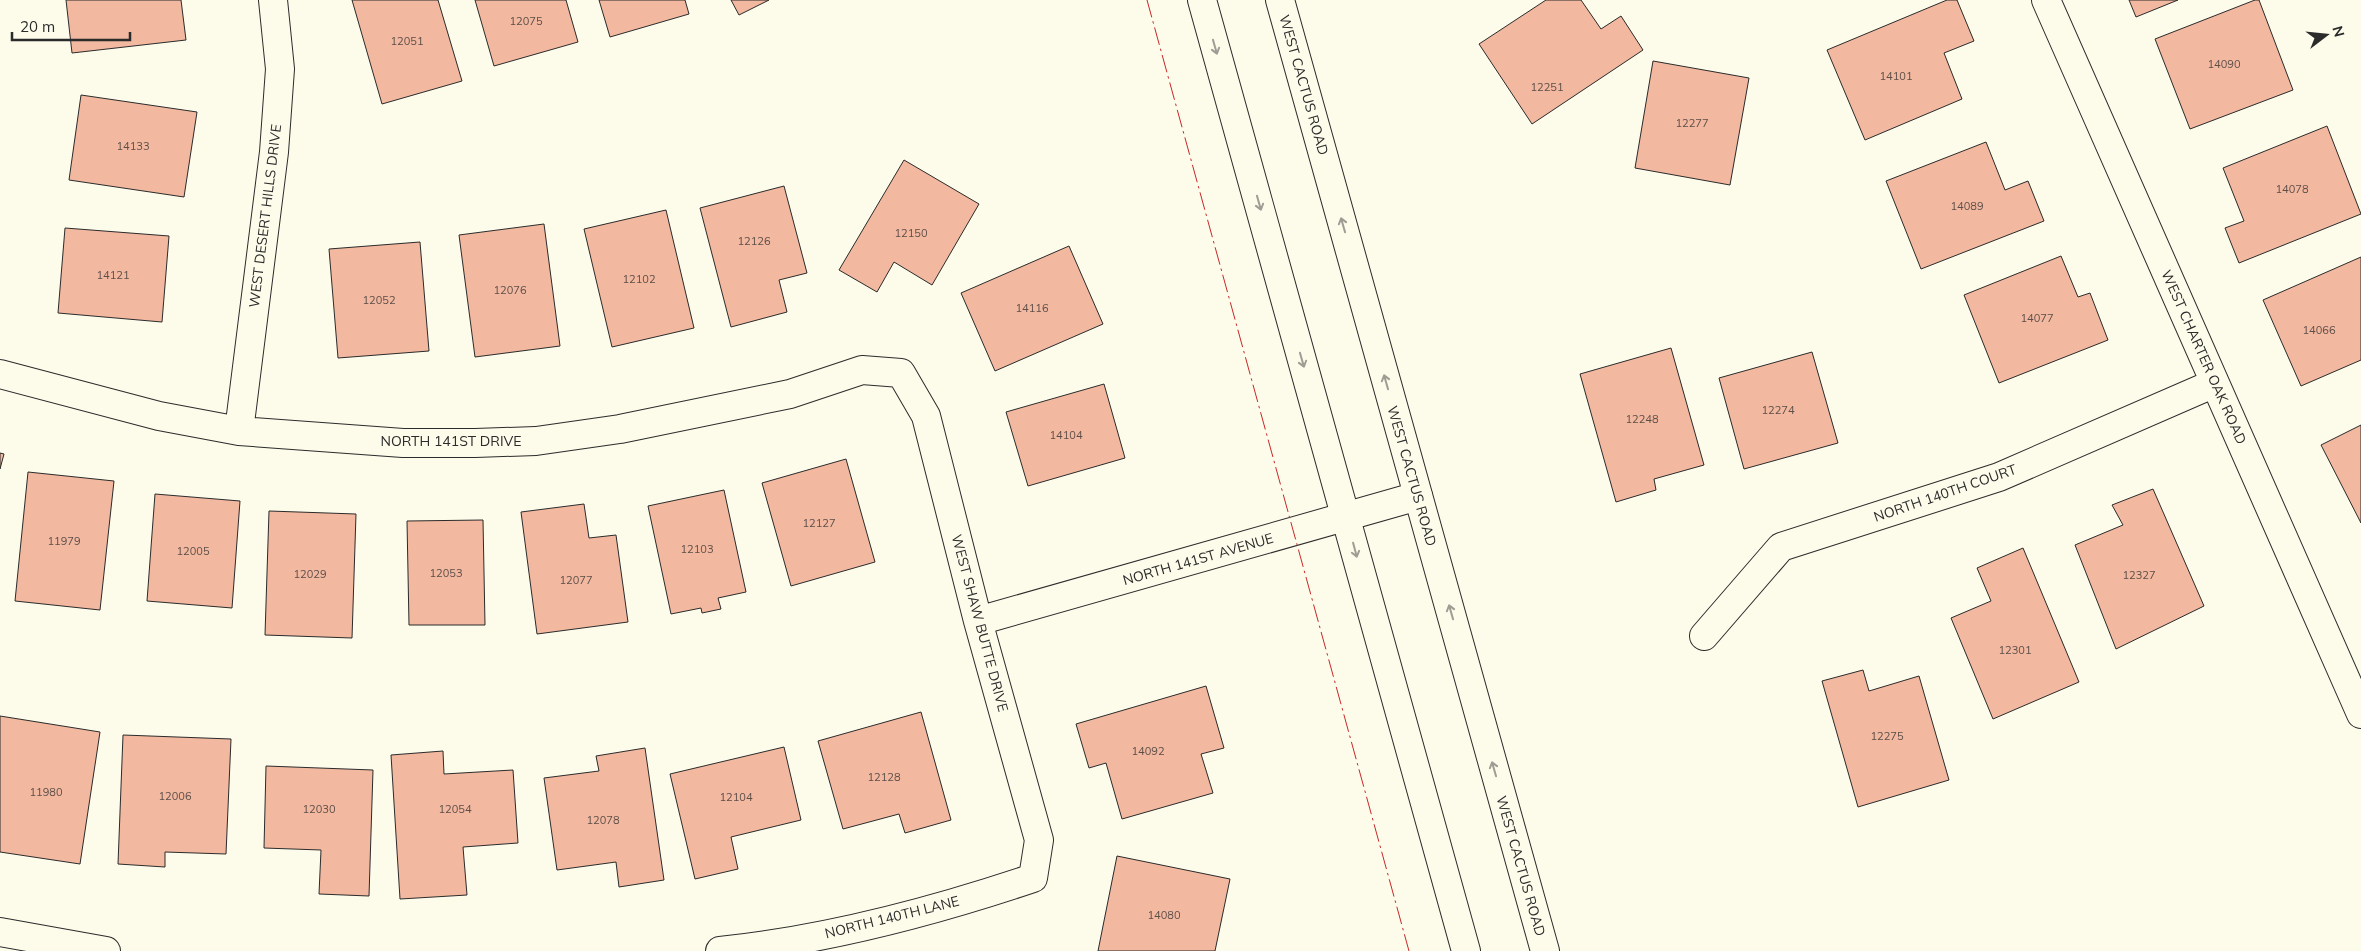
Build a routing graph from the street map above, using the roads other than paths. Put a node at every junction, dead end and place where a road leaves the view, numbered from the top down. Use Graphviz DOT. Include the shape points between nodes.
graph roads {
  1 [pos="273,0"];
  2 [pos="1202,0"];
  3 [pos="1280,0"];
  4 [pos="2046,0"];
  5 [pos="901,373"];
  6 [pos="0,374"];
  7 [pos="2215,382"];
  8 [pos="239,431"];
  9 [pos="1418,496"];
  10 [pos="1346,517"];
  11 [pos="978,620"];
  12 [pos="1704,636"];
  13 [pos="2361,714"];
  14 [pos="1033,878"];
  15 [pos="0,932"];
  16 [pos="99,951"];
  17 [pos="720,951"];
  18 [pos="1466,951"];
  19 [pos="1545,951"];
  1 -- 8 [label="street, WEST DESERT HILLS DRIVE" via="280,69 274,152"];
  2 -- 10 [label="street, one-way"];
  9 -- 3 [label="street, WEST CACTUS ROAD, one-way"];
  4 -- 7 [label="street, WEST CHARTER OAK ROAD"];
  5 -- 8 [label="street, NORTH 141ST DRIVE" via="862,370 790,394 693,416 536,441 403,443"];
  5 -- 11 [label="street, WEST SHAW BUTTE DRIVE" via="926,416"];
  6 -- 8 [label="street, NORTH 141ST DRIVE" via="159,416"];
  7 -- 12 [label="street, NORTH 140TH COURT" via="1999,477 1781,547"];
  7 -- 13 [label="street, WEST CHARTER OAK ROAD"];
  9 -- 10 [label="street, NORTH 141ST AVENUE"];
  19 -- 9 [label="street, WEST CACTUS ROAD, one-way"];
  10 -- 11 [label="street, NORTH 141ST AVENUE"];
  10 -- 18 [label="street, one-way"];
  11 -- 14 [label="street, WEST SHAW BUTTE DRIVE" via="1039,840"];
  14 -- 17 [label="street, NORTH 140TH LANE" via="988,893 848,929 775,945"];
  15 -- 16 [label="street"];
}
